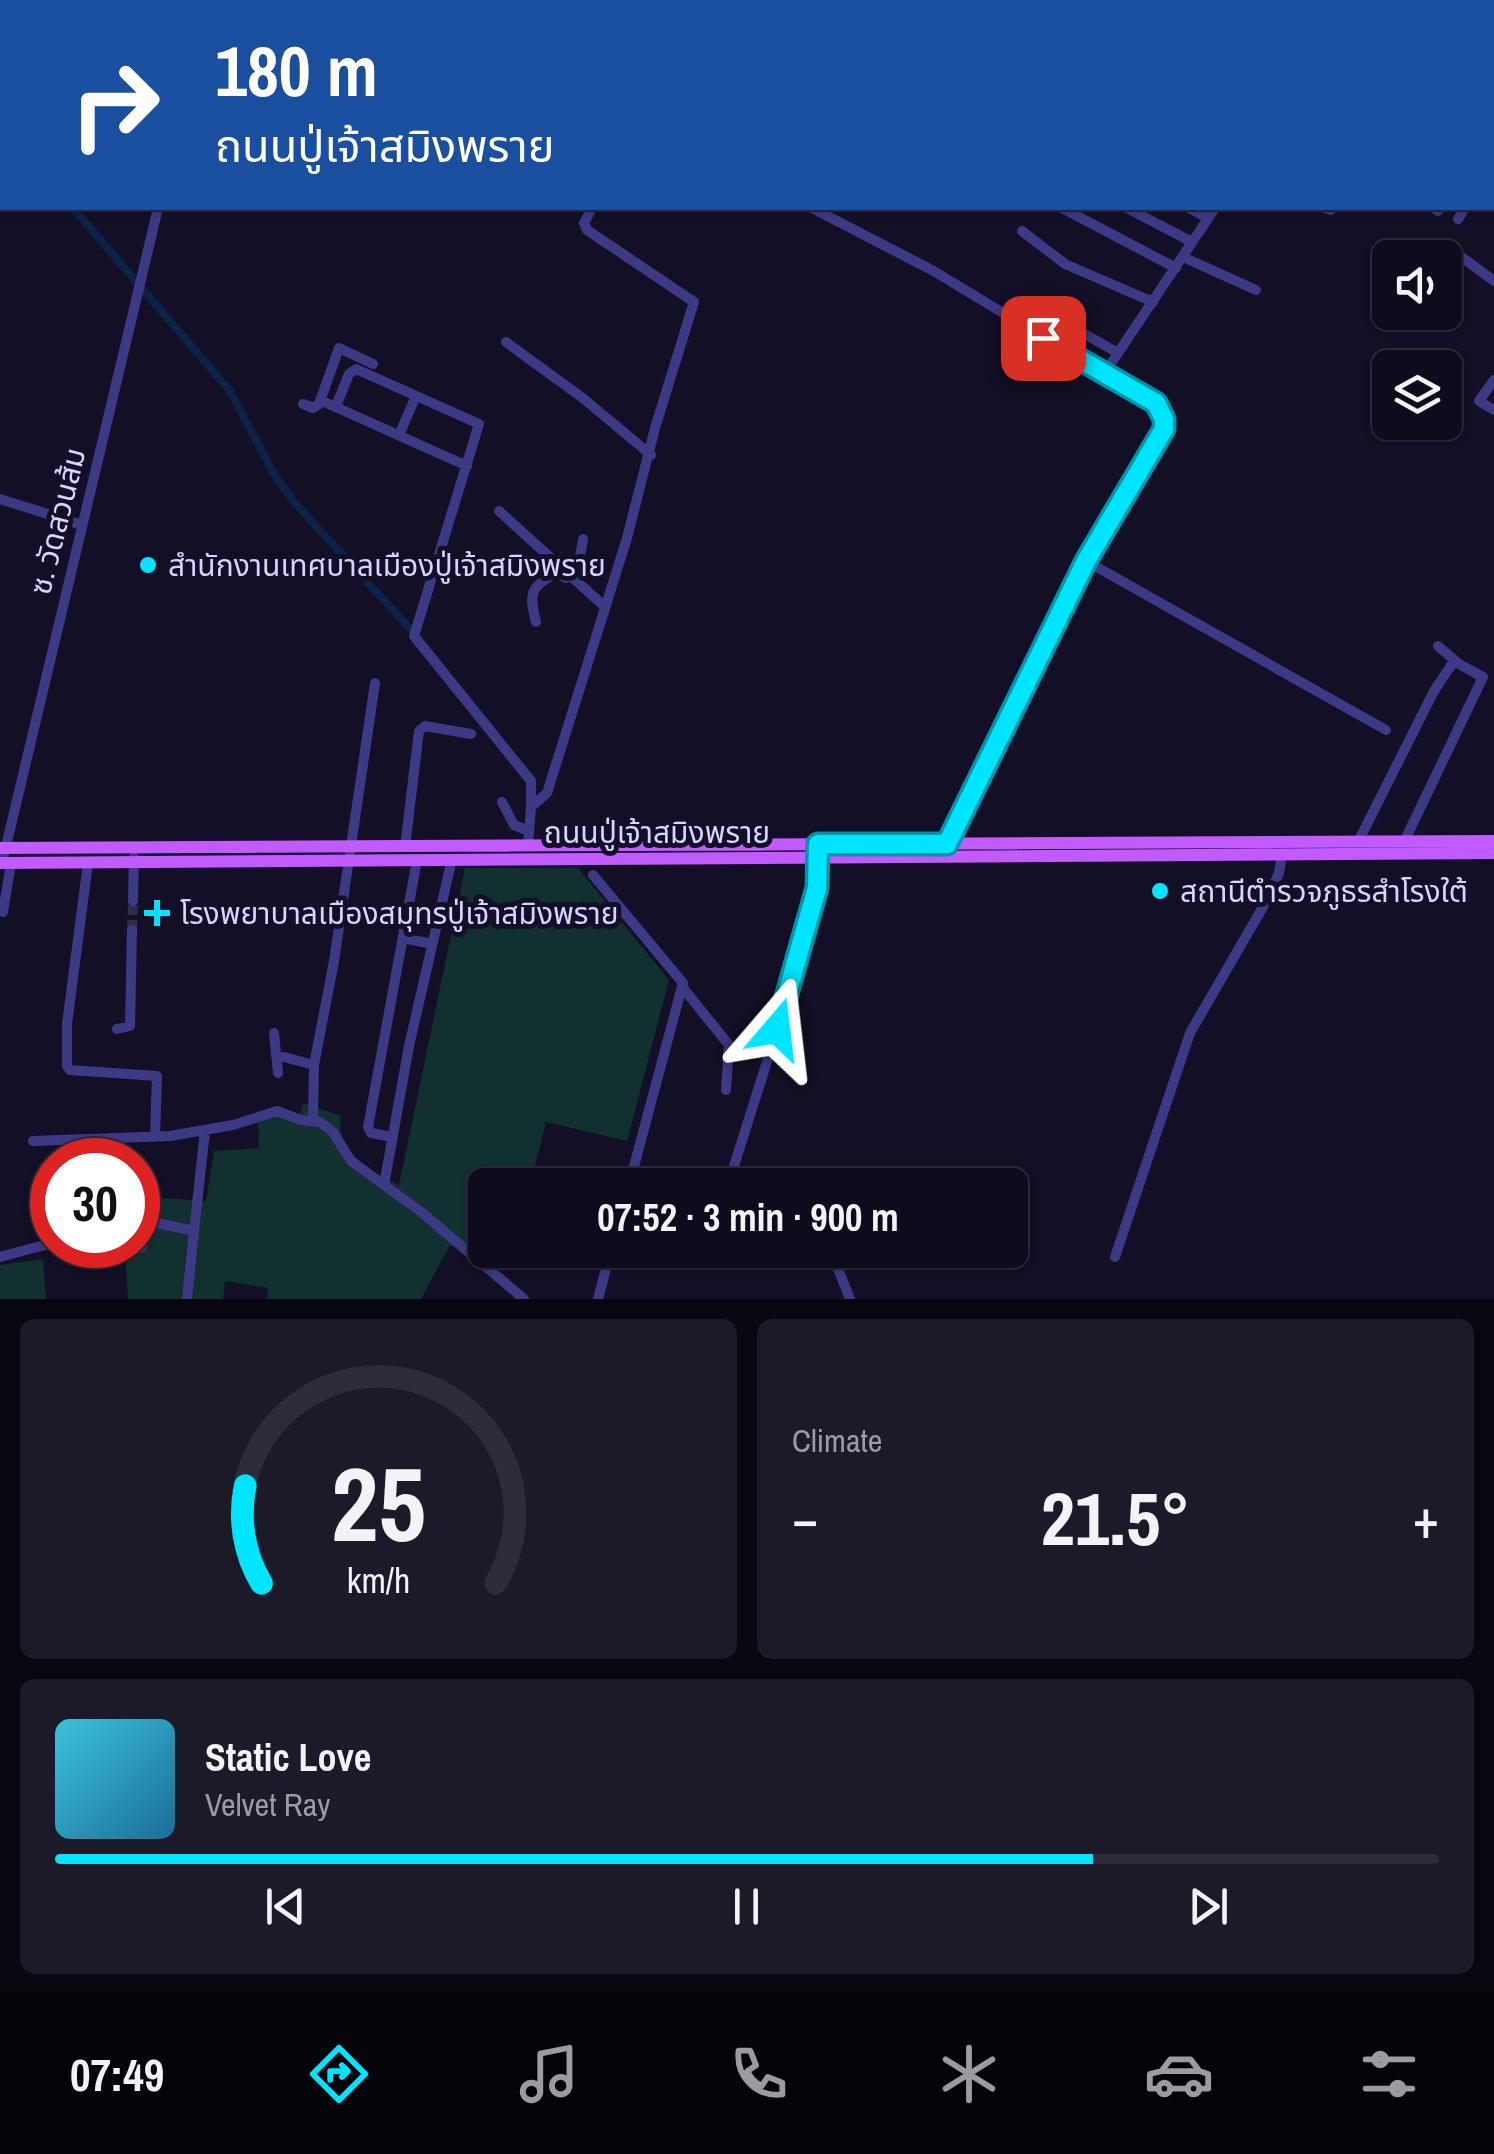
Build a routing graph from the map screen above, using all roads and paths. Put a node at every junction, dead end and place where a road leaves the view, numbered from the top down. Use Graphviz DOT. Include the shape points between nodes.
graph roads {
  1 [pos="158,210"];
  2 [pos="591,210"];
  3 [pos="816,210"];
  4 [pos="1066,210"];
  5 [pos="1130,210"];
  6 [pos="1465,210"];
  7 [pos="1212,212"];
  8 [pos="1458,219"];
  9 [pos="1022,231"];
  10 [pos="1192,242"];
  11 [pos="1182,257"];
  12 [pos="1462,257"];
  13 [pos="1176,268"];
  14 [pos="1494,280"];
  15 [pos="1256,290"];
  16 [pos="1153,302"];
  17 [pos="1037,308"];
  18 [pos="506,342"];
  19 [pos="1118,353"];
  20 [pos="373,364"];
  21 [pos="1104,374"];
  22 [pos="1494,380"];
  23 [pos="416,396"];
  24 [pos="320,400"];
  25 [pos="303,404"];
  26 [pos="336,406"];
  27 [pos="1494,410"];
  28 [pos="399,435"];
  29 [pos="651,455"];
  30 [pos="467,466"];
  31 [pos="0,500"];
  32 [pos="499,510"];
  33 [pos="82,525"];
  34 [pos="583,539"];
  35 [pos="1086,561"];
  36 [pos="576,580"];
  37 [pos="588,590"];
  38 [pos="604,606"];
  39 [pos="536,622"];
  40 [pos="1438,646"];
  41 [pos="1454,661"];
  42 [pos="375,683"];
  43 [pos="1386,730"];
  44 [pos="471,734"];
  45 [pos="502,802"];
  46 [pos="531,807"];
  47 [pos="529,831"];
  48 [pos="1494,841"];
  49 [pos="1358,842"];
  50 [pos="1404,842"];
  51 [pos="528,846"];
  52 [pos="405,847"];
  53 [pos="3,848"];
  54 [pos="1282,848"];
  55 [pos="818,849"];
  56 [pos="944,850"];
  57 [pos="578,852"];
  58 [pos="1494,853"];
  59 [pos="348,854"];
  60 [pos="134,856"];
  61 [pos="452,859"];
  62 [pos="417,860"];
  63 [pos="4,863"];
  64 [pos="88,863"];
  65 [pos="132,901"];
  66 [pos="341,910"];
  67 [pos="3,912"];
  68 [pos="381,916"];
  69 [pos="132,930"];
  70 [pos="403,938"];
  71 [pos="432,944"];
  72 [pos="683,988"];
  73 [pos="117,1029"];
  74 [pos="274,1032"];
  75 [pos="276,1055"];
  76 [pos="314,1065"];
  77 [pos="278,1073"];
  78 [pos="726,1090"];
  79 [pos="313,1118"];
  80 [pos="205,1131"];
  81 [pos="155,1134"];
  82 [pos="392,1137"];
  83 [pos="85,1138"];
  84 [pos="634,1168"];
  85 [pos="733,1168"];
  86 [pos="385,1182"];
  87 [pos="160,1224"];
  88 [pos="194,1231"];
  89 [pos="30,1249"];
  90 [pos="0,1257"];
  91 [pos="1115,1257"];
  92 [pos="606,1268"];
  93 [pos="838,1268"];
  94 [pos="187,1299"];
  95 [pos="524,1299"];
  96 [pos="598,1299"];
  97 [pos="850,1299"];
  1 -- 33 [label="street, ซ. วัดสวนส้ม"];
  2 -- 29 [label="street" via="587,230 694,302"];
  3 -- 21 [label="street" via="930,269"];
  4 -- 13 [label="street"];
  5 -- 10 [label="street"];
  6 -- 8 [label="street"];
  7 -- 10 [label="street"];
  9 -- 16 [label="street" via="1064,264"];
  10 -- 11 [label="street"];
  11 -- 13 [label="street"];
  11 -- 15 [label="street"];
  12 -- 14 [label="street"];
  13 -- 16 [label="street"];
  16 -- 19 [label="street"];
  17 -- 19 [label="street"];
  18 -- 29 [label="street"];
  19 -- 21 [label="street"];
  20 -- 24 [label="street" via="338,349"];
  21 -- 35 [label="street" via="1156,403 1164,429"];
  22 -- 27 [label="street" via="1479,401"];
  23 -- 26 [label="street" via="353,370"];
  23 -- 28 [label="street"];
  23 -- 30 [label="street" via="479,424"];
  24 -- 25 [label="street" via="316,408"];
  24 -- 26 [label="street"];
  26 -- 28 [label="street"];
  28 -- 30 [label="street"];
  29 -- 38 [label="street"];
  30 -- 46 [label="street" via="414,636 530,781"];
  31 -- 33 [label="street"];
  32 -- 36 [label="street"];
  33 -- 53 [label="street, ซ. วัดสวนส้ม"];
  34 -- 36 [label="street"];
  35 -- 43 [label="street"];
  35 -- 56 [label="street"];
  36 -- 37 [label="street"];
  37 -- 38 [label="street"];
  37 -- 39 [label="street" via="551,575 530,596"];
  38 -- 46 [label="street" via="548,794"];
  40 -- 41 [label="street"];
  41 -- 49 [label="street"];
  41 -- 50 [label="street" via="1483,677"];
  42 -- 59 [label="street"];
  44 -- 52 [label="street" via="421,728"];
  45 -- 47 [label="street" via="514,825"];
  46 -- 47 [label="street"];
  47 -- 51 [label="street"];
  48 -- 50 [label="main road, ถนนปู่เจ้าสมิงพราย"];
  49 -- 50 [label="main road, ถนนปู่เจ้าสมิงพราย"];
  49 -- 54 [label="main road, ถนนปู่เจ้าสมิงพราย"];
  51 -- 52 [label="main road, ถนนปู่เจ้าสมิงพราย"];
  51 -- 57 [label="main road, ถนนปู่เจ้าสมิงพราย"];
  52 -- 59 [label="main road, ถนนปู่เจ้าสมิงพราย"];
  53 -- 60 [label="main road, ถนนปู่เจ้าสมิงพราย"];
  53 -- 63 [label="street, ซ. วัดสวนส้ม"];
  54 -- 56 [label="main road, ถนนปู่เจ้าสมิงพราย"];
  54 -- 58 [label="main road, ถนนปู่เจ้าสมิงพราย"];
  54 -- 91 [label="street" via="1266,900 1190,1033"];
  55 -- 56 [label="main road, ถนนปู่เจ้าสมิงพราย"];
  55 -- 57 [label="main road, ถนนปู่เจ้าสมิงพราย"];
  55 -- 85 [label="street" via="806,938"];
  57 -- 61 [label="main road, ถนนปู่เจ้าสมิงพราย"];
  57 -- 72 [label="street" via="681,977"];
  59 -- 60 [label="main road, ถนนปู่เจ้าสมิงพราย"];
  59 -- 62 [label="main road, ถนนปู่เจ้าสมิงพราย"];
  59 -- 66 [label="street"];
  60 -- 64 [label="main road, ถนนปู่เจ้าสมิงพราย"];
  60 -- 65 [label="street"];
  61 -- 62 [label="main road, ถนนปู่เจ้าสมิงพราย"];
  61 -- 71 [label="street"];
  62 -- 70 [label="street"];
  63 -- 64 [label="main road, ถนนปู่เจ้าสมิงพราย"];
  63 -- 67 [label="street, ซ. วัดสวนส้ม"];
  64 -- 81 [label="street" via="67,1024 68,1066 154,1074"];
  66 -- 68 [label="street"];
  66 -- 76 [label="street"];
  69 -- 73 [label="street" via="130,1026"];
  70 -- 71 [label="street"];
  70 -- 82 [label="street" via="368,1127"];
  71 -- 82 [label="street"];
  72 -- 78 [label="street" via="730,1045"];
  72 -- 84 [label="street"];
  74 -- 75 [label="street"];
  75 -- 76 [label="street"];
  75 -- 77 [label="street"];
  76 -- 79 [label="street"];
  79 -- 80 [label="street" via="277,1111"];
  79 -- 86 [label="street" via="330,1128 350,1161"];
  80 -- 81 [label="street"];
  80 -- 88 [label="street"];
  81 -- 83 [label="street"];
  82 -- 86 [label="street"];
  86 -- 95 [label="street"];
  87 -- 88 [label="street"];
  88 -- 94 [label="street"];
  89 -- 90 [label="street"];
  92 -- 96 [label="street"];
  93 -- 97 [label="street"];
}
